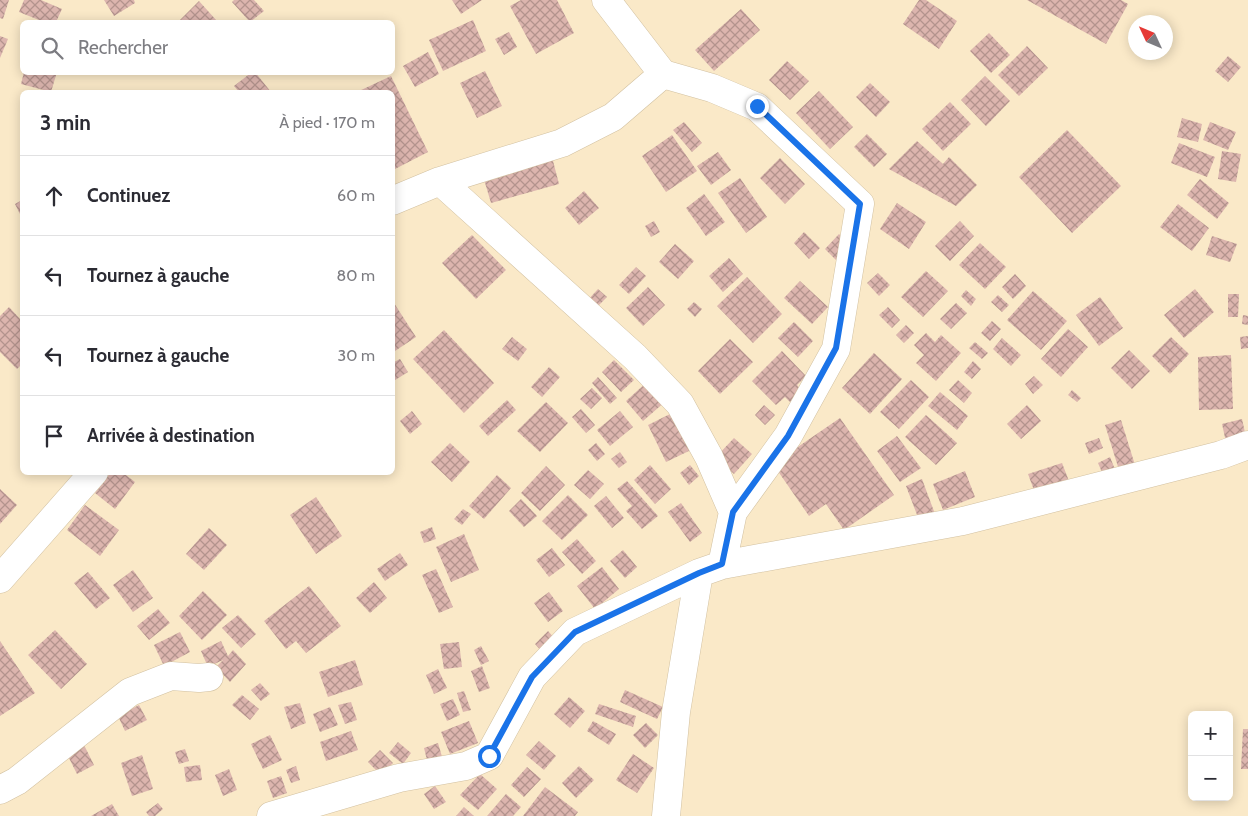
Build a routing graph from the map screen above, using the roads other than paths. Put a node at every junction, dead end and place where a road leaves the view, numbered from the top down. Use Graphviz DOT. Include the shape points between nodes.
graph roads {
  1 [pos="606,0"];
  2 [pos="663,74"];
  3 [pos="440,180"];
  4 [pos="395,200"];
  5 [pos="1248,445"];
  6 [pos="91,475"];
  7 [pos="733,512"];
  8 [pos="711,569"];
  9 [pos="0,579"];
  10 [pos="210,677"];
  11 [pos="0,790"];
  12 [pos="271,816"];
  13 [pos="666,816"];
  1 -- 2 [label="street"];
  2 -- 3 [label="street" via="613,117 562,142"];
  2 -- 7 [label="street" via="712,88 757,106 860,204 836,348 788,436"];
  3 -- 4 [label="street"];
  3 -- 7 [label="street" via="635,357 680,404 709,457"];
  5 -- 8 [label="street" via="1221,455 962,521"];
  6 -- 9 [label="street"];
  7 -- 8 [label="street"];
  8 -- 12 [label="street" via="575,632 532,677 489,756 466,766 399,778"];
  8 -- 13 [label="street" via="676,712"];
  10 -- 11 [label="street" via="171,676 130,692 17,781"];
}
